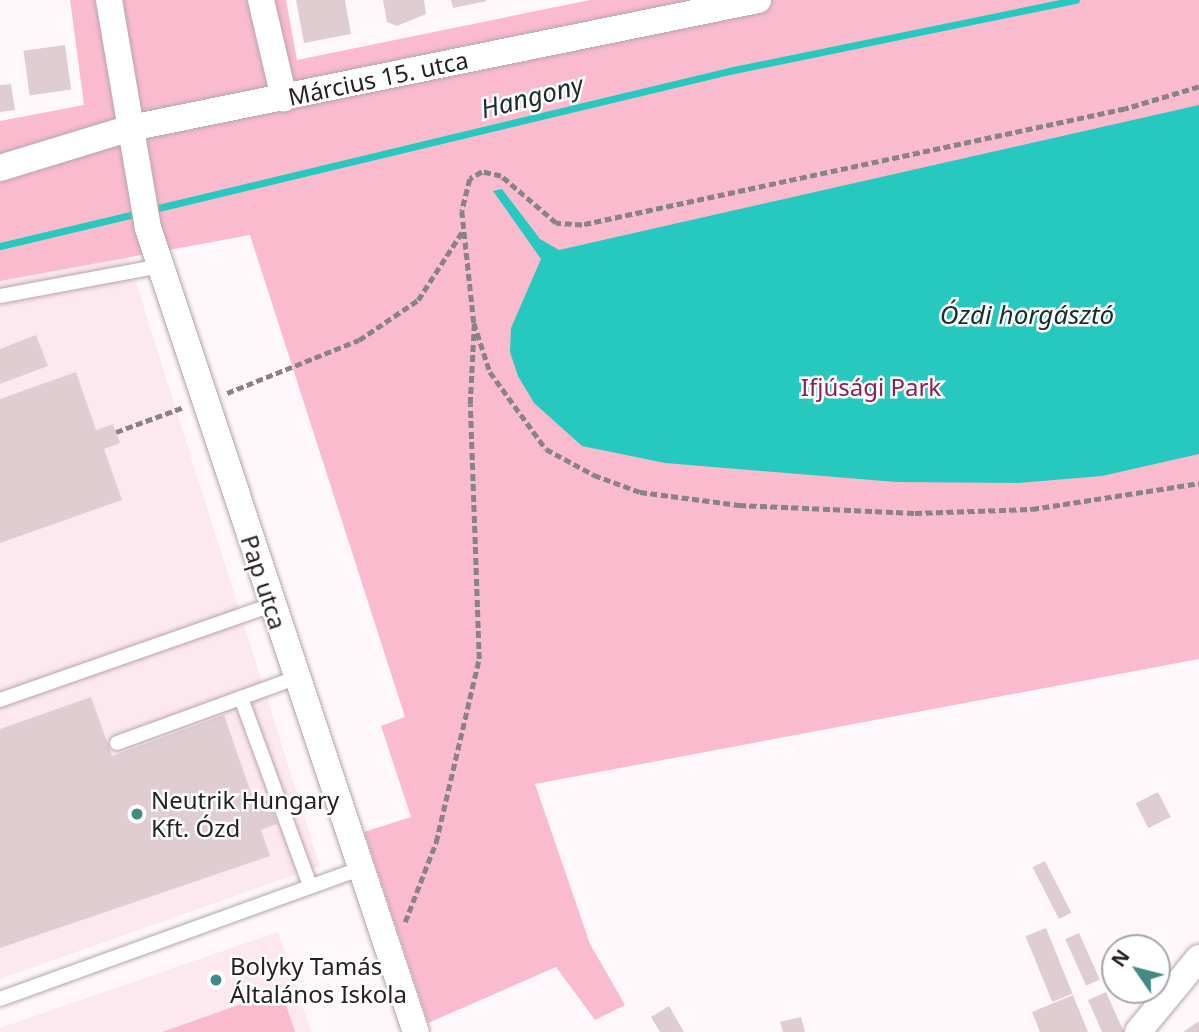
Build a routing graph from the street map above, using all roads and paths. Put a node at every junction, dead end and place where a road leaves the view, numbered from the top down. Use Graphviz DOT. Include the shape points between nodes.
graph roads {
  1 [pos="109,0"];
  2 [pos="261,0"];
  3 [pos="758,0"];
  4 [pos="1199,87"];
  5 [pos="284,98"];
  6 [pos="131,128"];
  7 [pos="0,168"];
  8 [pos="463,230"];
  9 [pos="161,265"];
  10 [pos="0,296"];
  11 [pos="474,323"];
  12 [pos="226,393"];
  13 [pos="193,404"];
  14 [pos="116,432"];
  15 [pos="1199,483"];
  16 [pos="272,605"];
  17 [pos="296,678"];
  18 [pos="241,698"];
  19 [pos="0,700"];
  20 [pos="117,743"];
  21 [pos="359,869"];
  22 [pos="310,886"];
  23 [pos="1199,958"];
  24 [pos="391,959"];
  25 [pos="0,999"];
  26 [pos="416,1032"];
  27 [pos="1138,1032"];
  1 -- 6 [label="street, Pap utca"];
  2 -- 5 [label="street"];
  3 -- 5 [label="street, Március 15. utca"];
  4 -- 8 [label="path" via="1125,109 582,225 556,223 501,176 482,172 464,191"];
  5 -- 6 [label="street, Március 15. utca"];
  6 -- 7 [label="street, Március 15. utca"];
  6 -- 9 [label="street, Pap utca" via="148,228"];
  8 -- 11 [label="path"];
  8 -- 12 [label="path" via="418,300 322,356"];
  9 -- 10 [label="lane"];
  9 -- 16 [label="street, Pap utca"];
  11 -- 15 [label="path" via="505,401 546,449 640,492 739,505 915,513 1032,509"];
  11 -- 24 [label="path" via="470,404 479,659 436,842"];
  13 -- 14 [label="path"];
  16 -- 17 [label="street, Pap utca"];
  16 -- 19 [label="lane"];
  17 -- 18 [label="lane"];
  17 -- 21 [label="street, Pap utca"];
  18 -- 20 [label="lane"];
  18 -- 22 [label="lane"];
  21 -- 22 [label="lane"];
  21 -- 24 [label="street, Pap utca"];
  22 -- 25 [label="lane"];
  23 -- 27 [label="street"];
  24 -- 26 [label="street, Pap utca"];
}
